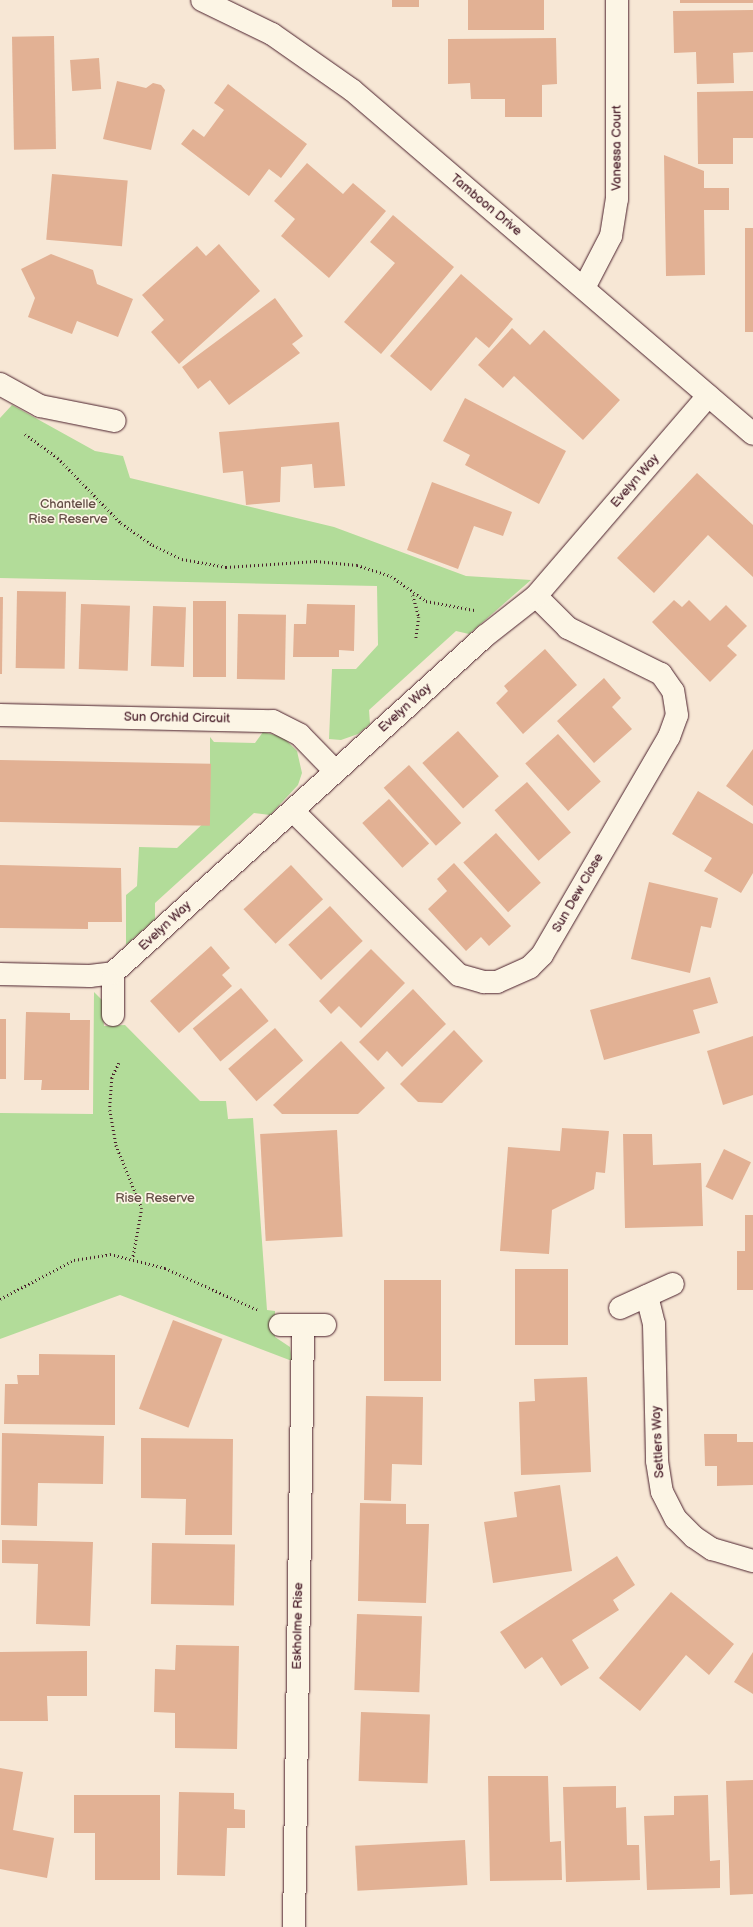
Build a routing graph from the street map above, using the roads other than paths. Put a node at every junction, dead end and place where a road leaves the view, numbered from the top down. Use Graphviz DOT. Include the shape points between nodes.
graph roads {
  1 [pos="202,0"];
  2 [pos="617,0"];
  3 [pos="584,288"];
  4 [pos="0,384"];
  5 [pos="708,396"];
  6 [pos="115,421"];
  7 [pos="753,434"];
  8 [pos="536,596"];
  9 [pos="0,715"];
  10 [pos="335,771"];
  11 [pos="293,811"];
  12 [pos="113,973"];
  13 [pos="0,974"];
  14 [pos="113,1015"];
  15 [pos="673,1284"];
  16 [pos="647,1296"];
  17 [pos="620,1308"];
  18 [pos="280,1325"];
  19 [pos="303,1325"];
  20 [pos="325,1325"];
  21 [pos="753,1561"];
  22 [pos="294,1927"];
  1 -- 3 [label="street, Tamboon Drive" via="272,34 313,61"];
  2 -- 3 [label="street, Vanessa Court" via="615,217 603,254"];
  3 -- 5 [label="street, Tamboon Drive"];
  4 -- 6 [label="street" via="40,406"];
  5 -- 7 [label="street, Tamboon Drive"];
  5 -- 8 [label="street, Evelyn Way"];
  8 -- 10 [label="street, Evelyn Way" via="492,630"];
  8 -- 11 [label="street, Sun Dew Close" via="568,628 661,674 673,691 677,715 669,738 542,955 530,966 497,982 484,982 458,975"];
  9 -- 10 [label="street, Sun Orchid Circuit" via="273,721 300,735"];
  10 -- 11 [label="street, Evelyn Way"];
  11 -- 12 [label="street, Evelyn Way"];
  12 -- 13 [label="street" via="90,976"];
  12 -- 14 [label="street"];
  15 -- 16 [label="street"];
  16 -- 17 [label="street"];
  16 -- 21 [label="street, Settlers Way" via="654,1324 657,1462 662,1492 676,1519 694,1538 712,1549"];
  18 -- 19 [label="street"];
  19 -- 20 [label="street"];
  19 -- 22 [label="street, Eskholme Rise"];
}
